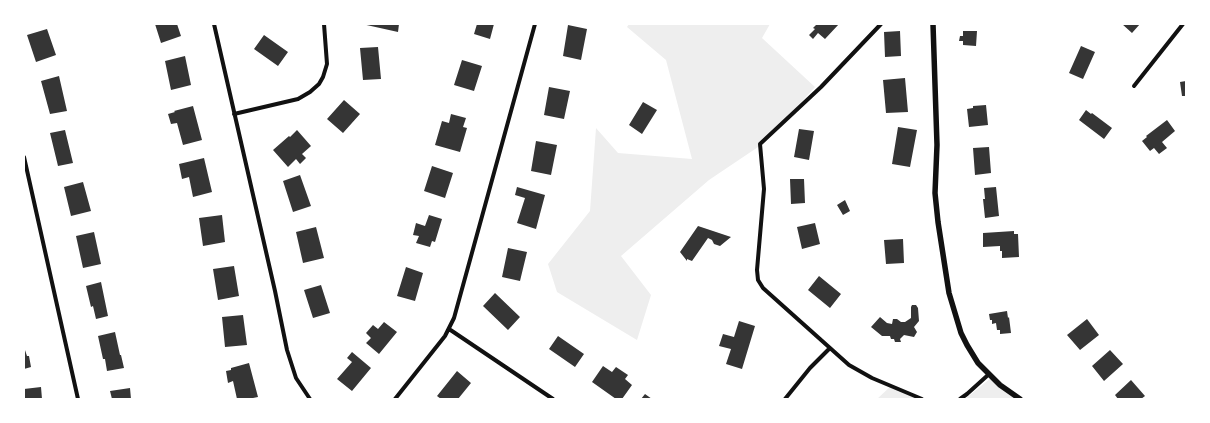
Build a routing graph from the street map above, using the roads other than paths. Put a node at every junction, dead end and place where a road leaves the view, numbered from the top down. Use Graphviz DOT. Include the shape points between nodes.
graph roads {
  1 [pos="214,24"];
  2 [pos="324,24"];
  3 [pos="535,24"];
  4 [pos="881,24"];
  5 [pos="933,24"];
  6 [pos="1183,24"];
  7 [pos="1134,86"];
  8 [pos="234,114"];
  9 [pos="24,157"];
  10 [pos="449,329"];
  11 [pos="830,348"];
  12 [pos="988,375"];
  13 [pos="78,399"];
  14 [pos="310,399"];
  15 [pos="395,399"];
  16 [pos="554,399"];
  17 [pos="785,399"];
  18 [pos="922,399"];
  19 [pos="960,399"];
  20 [pos="1020,399"];
  1 -- 8 [label="street"];
  2 -- 8 [label="street" via="327,64 319,84 298,99"];
  3 -- 10 [label="street"];
  4 -- 11 [label="street" via="760,144 764,189 758,280 763,288"];
  5 -- 12 [label="street" via="937,145 935,193 949,294 967,345"];
  6 -- 7 [label="street"];
  8 -- 14 [label="street" via="287,350 296,378"];
  9 -- 13 [label="street"];
  10 -- 15 [label="street"];
  10 -- 16 [label="street"];
  11 -- 17 [label="street"];
  11 -- 18 [label="street" via="849,365 872,378"];
  12 -- 19 [label="street"];
  12 -- 20 [label="street"];
}
